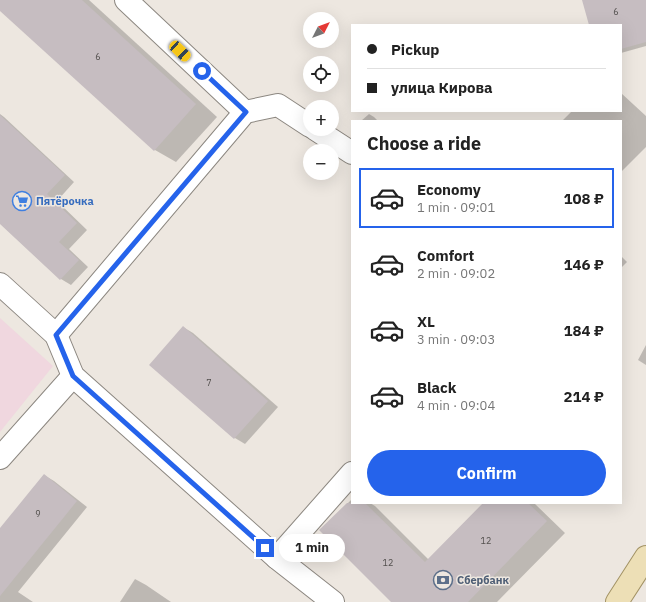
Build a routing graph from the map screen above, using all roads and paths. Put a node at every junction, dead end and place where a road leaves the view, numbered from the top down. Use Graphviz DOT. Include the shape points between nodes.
graph roads {
  1 [pos="126,0"];
  2 [pos="246,112"];
  3 [pos="303,121"];
  4 [pos="326,136"];
  5 [pos="351,152"];
  6 [pos="0,284"];
  7 [pos="56,335"];
  8 [pos="73,376"];
  9 [pos="0,458"];
  10 [pos="351,474"];
  11 [pos="646,557"];
  12 [pos="277,558"];
  13 [pos="333,602"];
  14 [pos="617,602"];
  1 -- 2 [label="street"];
  2 -- 3 [label="street" via="278,105"];
  2 -- 7 [label="street"];
  4 -- 5 [label="street"];
  6 -- 7 [label="street"];
  7 -- 8 [label="street"];
  8 -- 9 [label="street"];
  8 -- 12 [label="street"];
  10 -- 12 [label="street"];
  11 -- 14 [label="main road"];
  12 -- 13 [label="street"];
}
